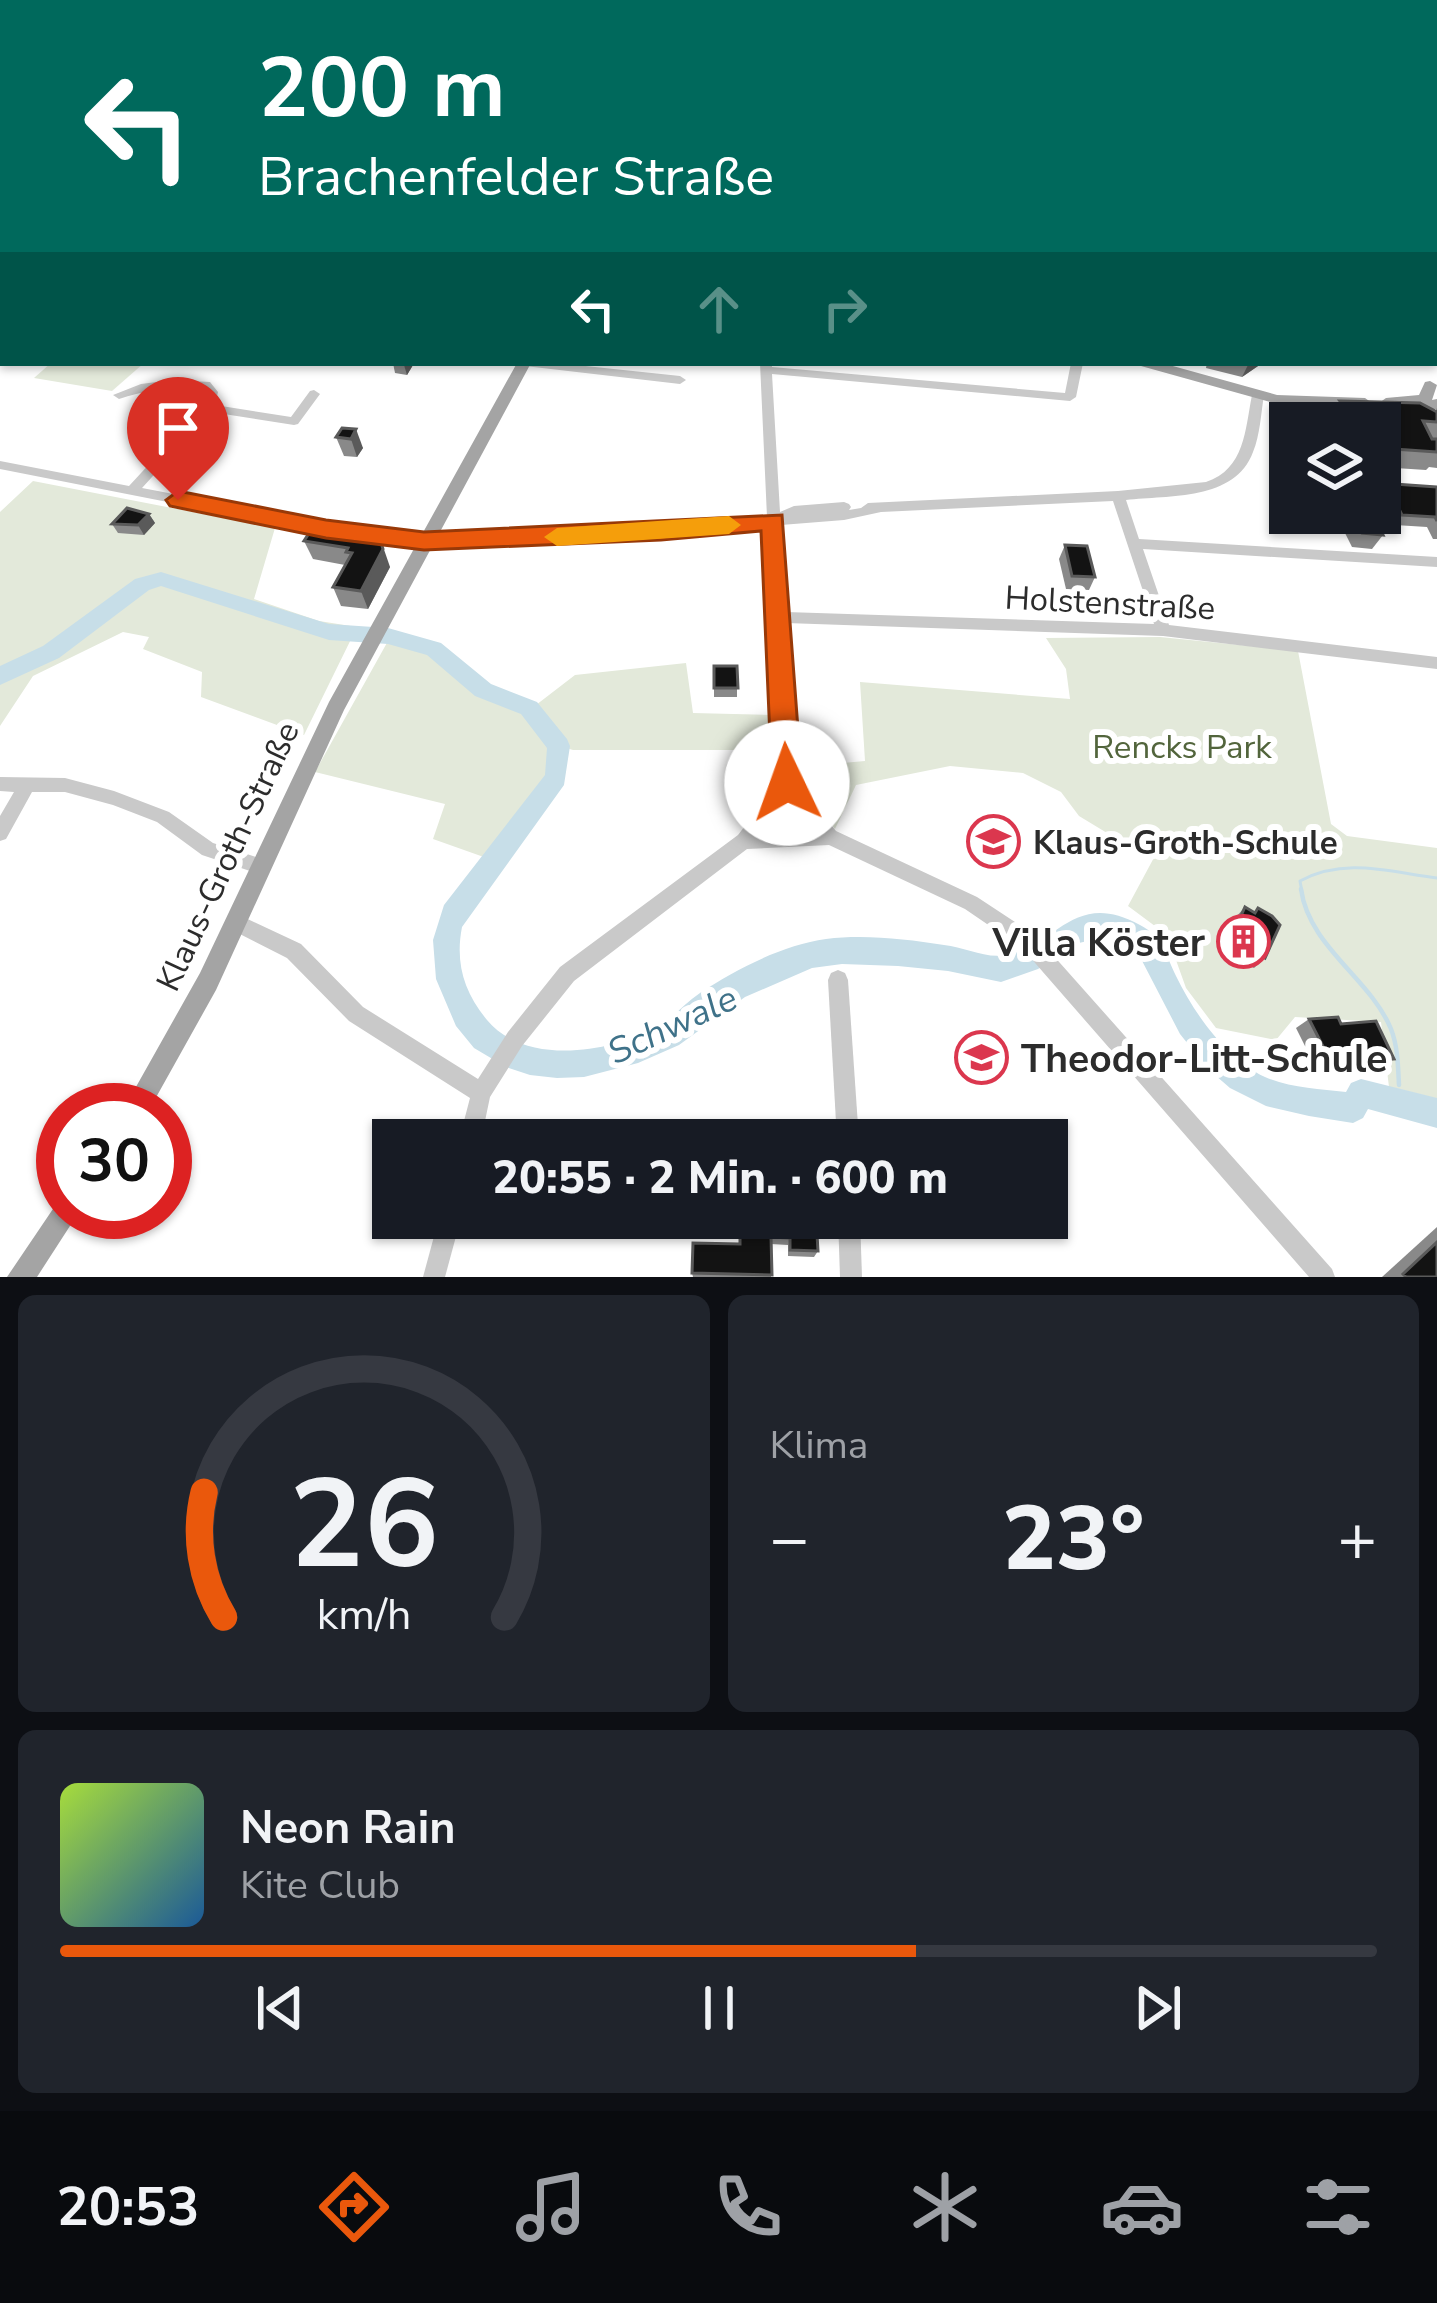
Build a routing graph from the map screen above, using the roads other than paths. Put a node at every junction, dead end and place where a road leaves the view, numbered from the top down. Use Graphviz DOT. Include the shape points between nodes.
graph roads {
  1 [pos="523,366"];
  2 [pos="552,366"];
  3 [pos="1076,366"];
  4 [pos="1157,366"];
  5 [pos="1426,366"];
  6 [pos="766,367"];
  7 [pos="680,380"];
  8 [pos="314,394"];
  9 [pos="1258,394"];
  10 [pos="118,395"];
  11 [pos="1434,395"];
  12 [pos="208,408"];
  13 [pos="0,465"];
  14 [pos="132,491"];
  15 [pos="1118,496"];
  16 [pos="773,521"];
  17 [pos="424,541"];
  18 [pos="1134,544"];
  19 [pos="1437,562"];
  20 [pos="778,616"];
  21 [pos="1162,630"];
  22 [pos="1437,663"];
  23 [pos="787,783"];
  24 [pos="0,784"];
  25 [pos="27,784"];
  26 [pos="0,833"];
  27 [pos="830,837"];
  28 [pos="744,842"];
  29 [pos="262,868"];
  30 [pos="237,923"];
  31 [pos="838,980"];
  32 [pos="152,1083"];
  33 [pos="481,1093"];
  34 [pos="475,1119"];
  35 [pos="847,1119"];
  36 [pos="47,1239"];
  37 [pos="445,1239"];
  38 [pos="850,1239"];
  39 [pos="21,1277"];
  40 [pos="434,1277"];
  41 [pos="851,1277"];
  42 [pos="1324,1277"];
  1 -- 17 [label="main road, Klaus-Groth-Straße"];
  2 -- 7 [label="street"];
  3 -- 6 [label="street" via="1070,397"];
  4 -- 9 [label="main road"];
  5 -- 11 [label="main road"];
  6 -- 16 [label="street"];
  8 -- 12 [label="street" via="294,421"];
  9 -- 11 [label="main road" via="1386,403"];
  9 -- 15 [label="street" via="1248,450 1231,475 1193,489"];
  10 -- 12 [label="street" via="149,383 206,385"];
  12 -- 14 [label="street"];
  13 -- 14 [label="street"];
  14 -- 17 [label="street"];
  15 -- 16 [label="street"];
  15 -- 18 [label="street"];
  16 -- 17 [label="street"];
  16 -- 20 [label="street"];
  17 -- 29 [label="main road, Klaus-Groth-Straße"];
  18 -- 19 [label="street"];
  18 -- 21 [label="street"];
  20 -- 21 [label="street, Holstenstraße"];
  20 -- 23 [label="street"];
  21 -- 22 [label="street, Holstenstraße"];
  23 -- 27 [label="street"];
  23 -- 28 [label="street"];
  24 -- 25 [label="street"];
  25 -- 26 [label="street"];
  25 -- 29 [label="street" via="114,798"];
  27 -- 28 [label="street"];
  27 -- 42 [label="street" via="971,903 1037,949"];
  28 -- 33 [label="street" via="567,974"];
  29 -- 30 [label="main road, Klaus-Groth-Straße"];
  30 -- 32 [label="main road, Klaus-Groth-Straße"];
  30 -- 33 [label="street" via="294,951 356,1014"];
  31 -- 35 [label="street"];
  33 -- 34 [label="street"];
  36 -- 39 [label="main road"];
  37 -- 40 [label="street"];
  38 -- 41 [label="street"];
}
